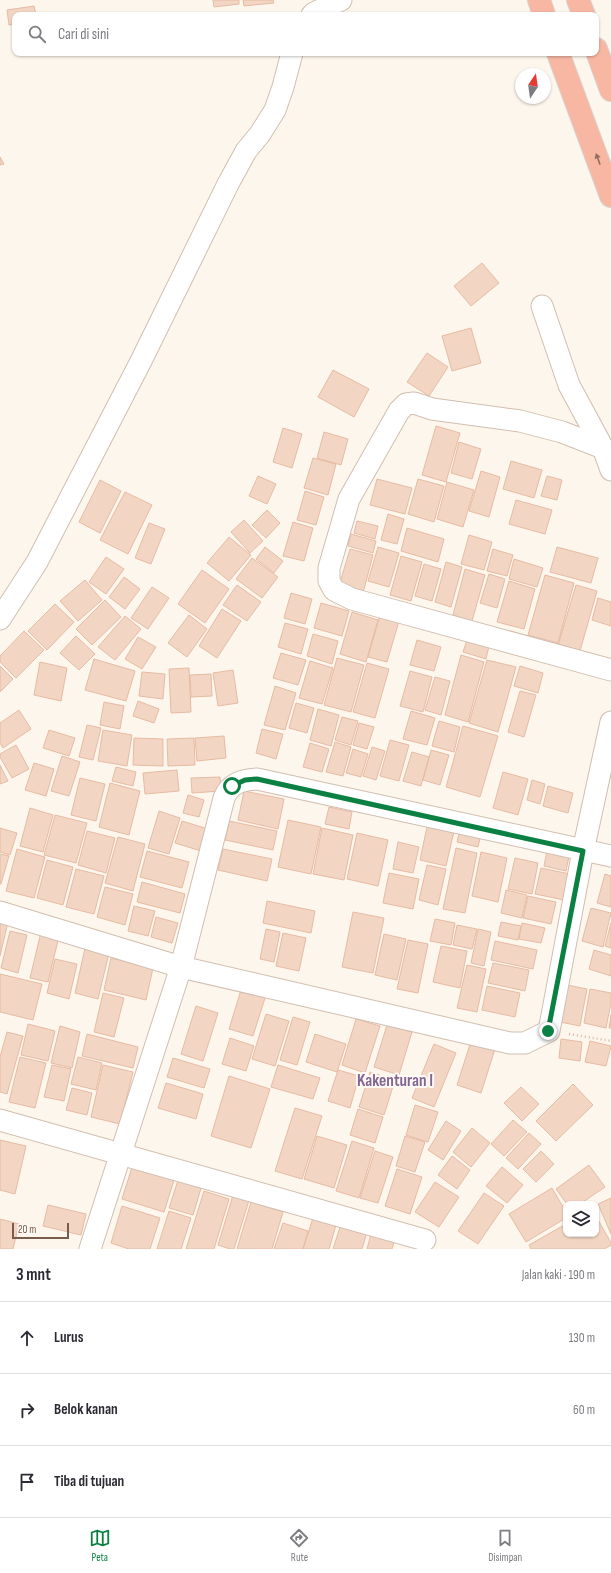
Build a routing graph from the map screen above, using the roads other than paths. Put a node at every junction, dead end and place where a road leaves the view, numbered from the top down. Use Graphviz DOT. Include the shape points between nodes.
graph roads {
  1 [pos="341,0"];
  2 [pos="539,0"];
  3 [pos="578,0"];
  4 [pos="314,12"];
  5 [pos="543,12"];
  6 [pos="583,12"];
  7 [pos="291,56"];
  8 [pos="559,56"];
  9 [pos="599,56"];
  10 [pos="611,90"];
  11 [pos="611,196"];
  12 [pos="542,306"];
  13 [pos="603,448"];
  14 [pos="611,470"];
  15 [pos="0,619"];
  16 [pos="611,670"];
  17 [pos="611,722"];
  18 [pos="583,851"];
  19 [pos="611,856"];
  20 [pos="0,912"];
  21 [pos="181,968"];
  22 [pos="0,1120"];
  23 [pos="120,1154"];
  24 [pos="425,1240"];
  25 [pos="90,1249"];
  1 -- 4 [label="street"];
  2 -- 5 [label="highway"];
  3 -- 6 [label="highway"];
  7 -- 15 [label="street" via="275,110 246,151 228,184 38,562"];
  11 -- 8 [label="highway, one-way"];
  9 -- 10 [label="highway"];
  12 -- 13 [label="street" via="569,385"];
  13 -- 14 [label="street"];
  13 -- 16 [label="street" via="562,432 520,421 432,409 414,403 406,404 399,411 349,499 329,568 329,581 334,590 352,599"];
  17 -- 18 [label="street"];
  18 -- 19 [label="street"];
  18 -- 21 [label="street" via="257,779 245,780 232,786 224,798"];
  18 -- 21 [label="street" via="548,1031 525,1043 510,1043"];
  20 -- 21 [label="street"];
  21 -- 23 [label="street"];
  22 -- 23 [label="street"];
  23 -- 24 [label="street"];
  23 -- 25 [label="street"];
}
